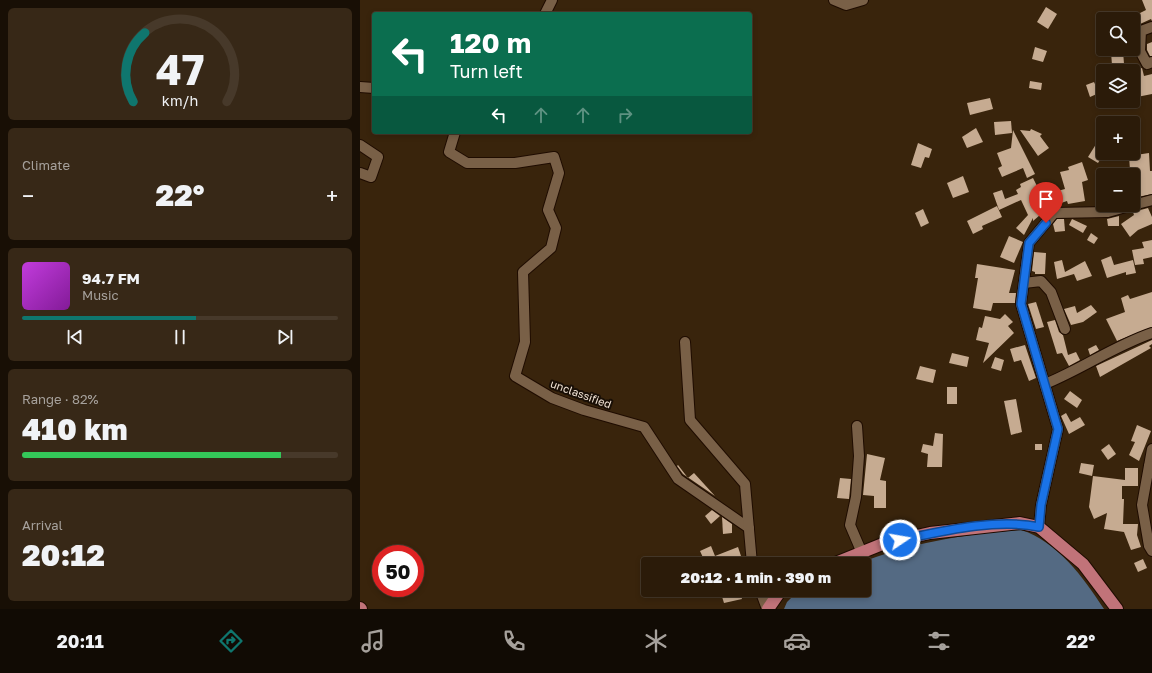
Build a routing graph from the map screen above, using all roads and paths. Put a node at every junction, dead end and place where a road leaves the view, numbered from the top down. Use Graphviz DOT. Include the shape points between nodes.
graph roads {
  1 [pos="552,0"];
  2 [pos="834,0"];
  3 [pos="863,0"];
  4 [pos="546,12"];
  5 [pos="1152,27"];
  6 [pos="1152,62"];
  7 [pos="360,87"];
  8 [pos="372,88"];
  9 [pos="454,134"];
  10 [pos="360,145"];
  11 [pos="360,173"];
  12 [pos="1152,200"];
  13 [pos="1140,203"];
  14 [pos="1108,212"];
  15 [pos="1024,283"];
  16 [pos="1065,329"];
  17 [pos="1152,333"];
  18 [pos="686,342"];
  19 [pos="1045,384"];
  20 [pos="857,426"];
  21 [pos="1152,449"];
  22 [pos="1150,467"];
  23 [pos="1039,527"];
  24 [pos="749,528"];
  25 [pos="1152,551"];
  26 [pos="862,552"];
  27 [pos="751,557"];
  28 [pos="850,557"];
  29 [pos="763,597"];
  30 [pos="776,597"];
  31 [pos="768,609"];
  32 [pos="1117,609"];
  1 -- 4 [label="street"];
  2 -- 3 [label="street" via="846,5"];
  5 -- 6 [label="street" via="1141,31 1140,52 1147,64"];
  7 -- 8 [label="street"];
  9 -- 24 [label="street, unclassified" via="449,152 467,163 515,163 554,157 559,173 548,210 556,228 551,248 522,272 525,342 515,376 552,398 644,427 678,480"];
  10 -- 11 [label="street" via="378,157 371,178"];
  12 -- 13 [label="street"];
  14 -- 15 [label="street" via="1054,213 1029,243"];
  15 -- 16 [label="street" via="1041,282 1051,292"];
  15 -- 19 [label="street" via="1021,304"];
  17 -- 19 [label="street" via="1126,342"];
  18 -- 24 [label="street" via="690,420 745,484"];
  19 -- 23 [label="street" via="1058,429 1041,505"];
  20 -- 26 [label="street" via="859,456 856,497 850,525"];
  21 -- 22 [label="street"];
  22 -- 25 [label="street" via="1142,506"];
  23 -- 26 [label="main road" via="1020,523 930,533 885,543"];
  23 -- 32 [label="main road" via="1083,564"];
  24 -- 27 [label="street"];
  26 -- 28 [label="main road"];
  29 -- 31 [label="street"];
  30 -- 31 [label="main road"];
}
